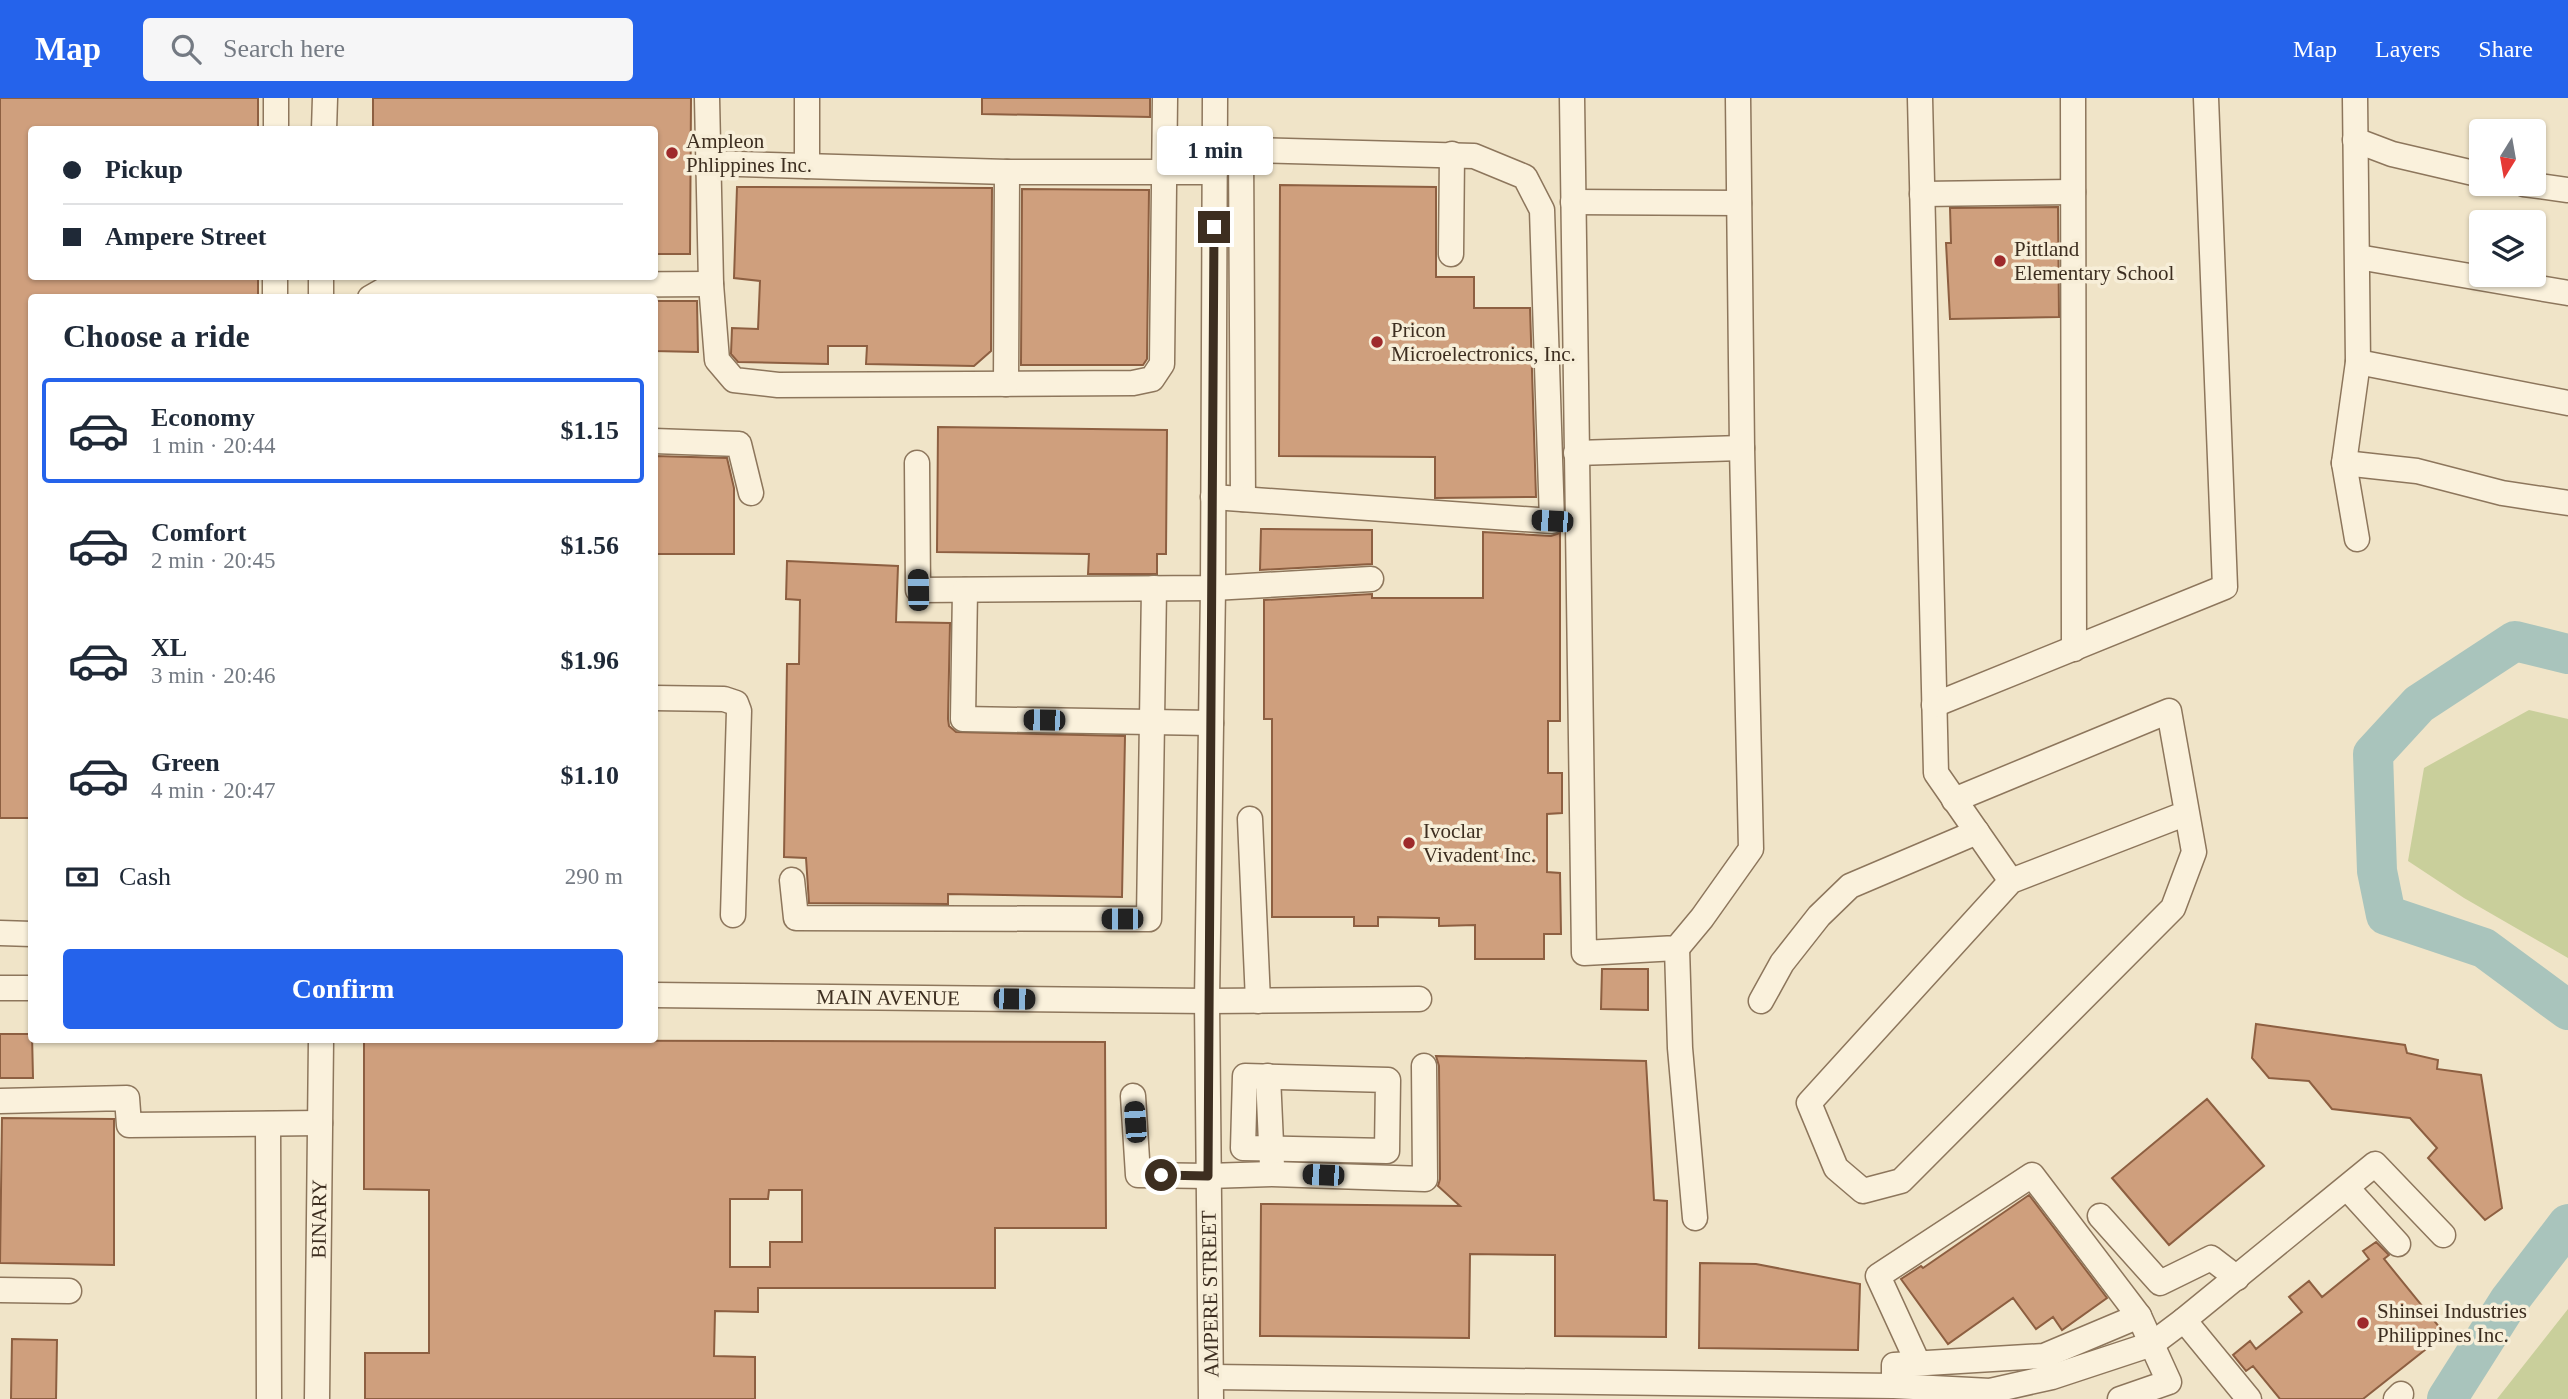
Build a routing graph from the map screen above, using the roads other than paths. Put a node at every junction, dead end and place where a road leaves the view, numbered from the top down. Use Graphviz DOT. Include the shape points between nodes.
graph roads {
  1 [pos="276,98"];
  2 [pos="325,98"];
  3 [pos="707,98"];
  4 [pos="807,98"];
  5 [pos="1165,98"];
  6 [pos="1215,98"];
  7 [pos="1572,98"];
  8 [pos="1738,98"];
  9 [pos="1920,98"];
  10 [pos="2073,98"];
  11 [pos="2206,98"];
  12 [pos="2355,98"];
  13 [pos="276,126"];
  14 [pos="324,126"];
  15 [pos="2354,140"];
  16 [pos="1241,149"];
  17 [pos="1452,154"];
  18 [pos="1215,161"];
  19 [pos="707,163"];
  20 [pos="807,166"];
  21 [pos="1007,172"];
  22 [pos="1164,172"];
  23 [pos="2469,172"];
  24 [pos="2546,187"];
  25 [pos="2568,190"];
  26 [pos="2073,192"];
  27 [pos="1922,194"];
  28 [pos="1573,202"];
  29 [pos="1739,203"];
  30 [pos="1451,254"];
  31 [pos="2358,257"];
  32 [pos="711,284"];
  33 [pos="2568,293"];
  34 [pos="377,294"];
  35 [pos="2358,362"];
  36 [pos="1006,384"];
  37 [pos="2568,403"];
  38 [pos="658,441"];
  39 [pos="1742,448"];
  40 [pos="1576,453"];
  41 [pos="917,463"];
  42 [pos="2344,463"];
  43 [pos="751,493"];
  44 [pos="1213,498"];
  45 [pos="1243,499"];
  46 [pos="2568,503"];
  47 [pos="2357,539"];
  48 [pos="1371,579"];
  49 [pos="1154,588"];
  50 [pos="1213,588"];
  51 [pos="965,590"];
  52 [pos="2074,649"];
  53 [pos="658,698"];
  54 [pos="1934,705"];
  55 [pos="1152,722"];
  56 [pos="1211,723"];
  57 [pos="1954,800"];
  58 [pos="2187,813"];
  59 [pos="1250,818"];
  60 [pos="1977,832"];
  61 [pos="792,880"];
  62 [pos="2011,881"];
  63 [pos="733,915"];
  64 [pos="0,933"];
  65 [pos="28,934"];
  66 [pos="1677,948"];
  67 [pos="0,988"];
  68 [pos="28,988"];
  69 [pos="658,995"];
  70 [pos="1419,999"];
  71 [pos="1207,1001"];
  72 [pos="1258,1001"];
  73 [pos="1761,1001"];
  74 [pos="321,1043"];
  75 [pos="1424,1066"];
  76 [pos="1133,1096"];
  77 [pos="0,1101"];
  78 [pos="320,1123"];
  79 [pos="268,1124"];
  80 [pos="1271,1161"];
  81 [pos="1208,1176"];
  82 [pos="2347,1188"];
  83 [pos="2100,1216"];
  84 [pos="1695,1218"];
  85 [pos="2443,1235"];
  86 [pos="2398,1244"];
  87 [pos="2237,1278"];
  88 [pos="0,1290"];
  89 [pos="69,1291"];
  90 [pos="2139,1316"];
  91 [pos="2184,1321"];
  92 [pos="2152,1344"];
  93 [pos="1918,1363"];
  94 [pos="1894,1387"];
  95 [pos="1212,1388"];
  96 [pos="1993,1395"];
  97 [pos="269,1399"];
  98 [pos="317,1399"];
  99 [pos="2120,1399"];
  100 [pos="2249,1399"];
  1 -- 13 [label="street"];
  2 -- 14 [label="street"];
  3 -- 19 [label="street"];
  4 -- 20 [label="street"];
  5 -- 22 [label="street"];
  6 -- 18 [label="street, AMPERE STREET"];
  7 -- 28 [label="street"];
  8 -- 29 [label="street"];
  9 -- 27 [label="street"];
  10 -- 26 [label="street"];
  11 -- 52 [label="street" via="2225,587"];
  12 -- 15 [label="street"];
  15 -- 23 [label="street"];
  15 -- 31 [label="street"];
  16 -- 17 [label="street"];
  16 -- 18 [label="street"];
  16 -- 45 [label="street"];
  17 -- 30 [label="street"];
  17 -- 45 [label="street" via="1474,156 1525,177 1542,210 1552,521"];
  18 -- 22 [label="street"];
  18 -- 44 [label="street, AMPERE STREET"];
  19 -- 20 [label="street"];
  19 -- 32 [label="street"];
  20 -- 21 [label="street"];
  21 -- 22 [label="street"];
  21 -- 36 [label="street"];
  22 -- 36 [label="street" via="1162,364 1152,379"];
  24 -- 25 [label="street"];
  26 -- 27 [label="street"];
  26 -- 52 [label="street"];
  27 -- 54 [label="street"];
  28 -- 29 [label="street"];
  28 -- 40 [label="street"];
  29 -- 39 [label="street"];
  31 -- 33 [label="street"];
  31 -- 35 [label="street"];
  32 -- 34 [label="street" via="391,286"];
  32 -- 36 [label="street" via="717,360 734,380 778,385"];
  35 -- 37 [label="street"];
  35 -- 42 [label="street"];
  38 -- 43 [label="street" via="739,444"];
  39 -- 40 [label="street"];
  39 -- 66 [label="street" via="1751,849"];
  40 -- 66 [label="street" via="1584,953"];
  41 -- 51 [label="street" via="918,590"];
  42 -- 46 [label="street" via="2417,471 2502,493"];
  42 -- 47 [label="street"];
  44 -- 45 [label="street"];
  44 -- 50 [label="street, AMPERE STREET"];
  48 -- 50 [label="street"];
  49 -- 50 [label="street"];
  49 -- 51 [label="street"];
  49 -- 55 [label="street"];
  50 -- 56 [label="street, AMPERE STREET"];
  51 -- 55 [label="street" via="963,719"];
  52 -- 54 [label="street"];
  53 -- 63 [label="street" via="724,699 736,703 739,711"];
  54 -- 57 [label="street" via="1936,773"];
  55 -- 56 [label="street"];
  55 -- 61 [label="street" via="1149,919 796,918"];
  56 -- 71 [label="street, AMPERE STREET"];
  57 -- 58 [label="street" via="2169,711"];
  57 -- 60 [label="street"];
  58 -- 62 [label="street"];
  58 -- 62 [label="street" via="2194,852 2173,908 1901,1181 1863,1191 1836,1168 1809,1103"];
  59 -- 72 [label="street"];
  60 -- 62 [label="street"];
  60 -- 73 [label="street" via="1850,886 1782,962"];
  64 -- 65 [label="street"];
  66 -- 84 [label="street" via="1680,1048"];
  67 -- 68 [label="street"];
  69 -- 71 [label="street, MAIN AVENUE"];
  70 -- 72 [label="street, MAIN AVENUE"];
  71 -- 72 [label="street, MAIN AVENUE"];
  71 -- 81 [label="street, AMPERE STREET"];
  74 -- 78 [label="street, BINARY"];
  75 -- 80 [label="street" via="1425,1179"];
  76 -- 81 [label="street" via="1139,1175"];
  77 -- 79 [label="street" via="127,1098 128,1125"];
  78 -- 79 [label="street"];
  78 -- 98 [label="street, BINARY"];
  79 -- 97 [label="street"];
  80 -- 80 [label="street" via="1268,1076 1388,1080 1387,1151"];
  80 -- 81 [label="street"];
  81 -- 95 [label="street, AMPERE STREET"];
  82 -- 85 [label="street" via="2375,1164"];
  82 -- 86 [label="street"];
  82 -- 87 [label="street"];
  83 -- 87 [label="street" via="2160,1283 2211,1258"];
  87 -- 91 [label="street"];
  88 -- 89 [label="street"];
  90 -- 92 [label="street"];
  90 -- 93 [label="street" via="2044,1356"];
  90 -- 93 [label="street" via="2032,1175 1878,1276"];
  91 -- 92 [label="street"];
  91 -- 100 [label="street"];
  92 -- 96 [label="street"];
  92 -- 99 [label="street" via="2169,1382"];
  93 -- 94 [label="street" via="1894,1365"];
  94 -- 95 [label="street"];
  94 -- 96 [label="street"];
}
